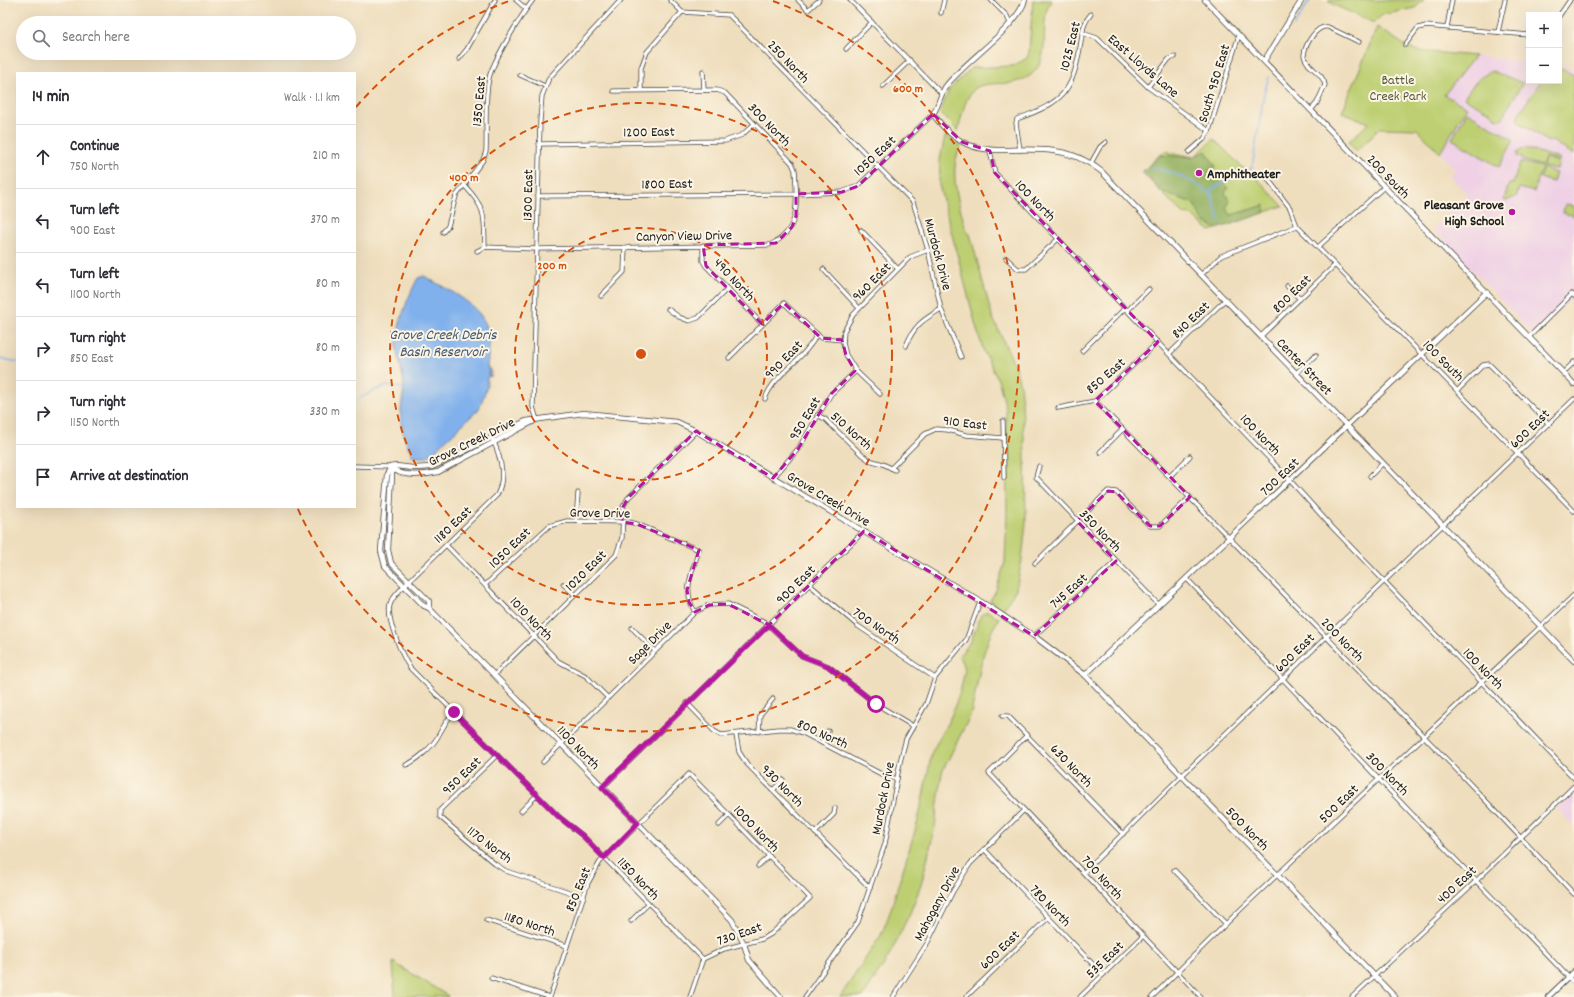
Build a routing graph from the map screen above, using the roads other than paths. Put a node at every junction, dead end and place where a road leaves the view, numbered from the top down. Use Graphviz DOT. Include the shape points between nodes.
graph roads {
  1 [pos="495,0"];
  2 [pos="516,0"];
  3 [pos="533,0"];
  4 [pos="621,0"];
  5 [pos="670,0"];
  6 [pos="798,0"];
  7 [pos="819,0"];
  8 [pos="850,0"];
  9 [pos="944,0"];
  10 [pos="991,0"];
  11 [pos="1025,0"];
  12 [pos="1205,0"];
  13 [pos="1302,0"];
  14 [pos="1452,0"];
  15 [pos="1505,0"];
  16 [pos="1570,0"];
  17 [pos="526,9"];
  18 [pos="682,12"];
  19 [pos="1562,12"];
  20 [pos="941,13"];
  21 [pos="1091,14"];
  22 [pos="872,22"];
  23 [pos="1010,23"];
  24 [pos="1447,27"];
  25 [pos="1498,32"];
  26 [pos="1082,33"];
  27 [pos="1239,35"];
  28 [pos="1526,35"];
  29 [pos="1359,42"];
  30 [pos="1405,45"];
  31 [pos="846,49"];
  32 [pos="1175,57"];
  33 [pos="459,59"];
  34 [pos="910,60"];
  35 [pos="1264,61"];
  36 [pos="703,71"];
  37 [pos="520,75"];
  38 [pos="544,86"];
  39 [pos="883,86"];
  40 [pos="1148,87"];
  41 [pos="641,90"];
  42 [pos="704,90"];
  43 [pos="613,91"];
  44 [pos="941,93"];
  45 [pos="1311,110"];
  46 [pos="933,114"];
  47 [pos="754,124"];
  48 [pos="1209,131"];
  49 [pos="1106,142"];
  50 [pos="539,144"];
  51 [pos="1020,150"];
  52 [pos="990,151"];
  53 [pos="1189,152"];
  54 [pos="1090,163"];
  55 [pos="878,167"];
  56 [pos="1265,175"];
  57 [pos="465,186"];
  58 [pos="1384,187"];
  59 [pos="796,194"];
  60 [pos="538,196"];
  61 [pos="1297,226"];
  62 [pos="861,230"];
  63 [pos="443,232"];
  64 [pos="1058,239"];
  65 [pos="703,245"];
  66 [pos="485,247"];
  67 [pos="625,247"];
  68 [pos="1318,247"];
  69 [pos="537,249"];
  70 [pos="928,250"];
  71 [pos="478,251"];
  72 [pos="1006,258"];
  73 [pos="1335,265"];
  74 [pos="898,268"];
  75 [pos="823,270"];
  76 [pos="1202,274"];
  77 [pos="1287,286"];
  78 [pos="728,288"];
  79 [pos="1149,289"];
  80 [pos="1487,292"];
  81 [pos="1573,295"];
  82 [pos="600,296"];
  83 [pos="1226,299"];
  84 [pos="1300,299"];
  85 [pos="859,308"];
  86 [pos="668,309"];
  87 [pos="941,309"];
  88 [pos="1126,309"];
  89 [pos="762,324"];
  90 [pos="817,334"];
  91 [pos="1261,336"];
  92 [pos="1529,337"];
  93 [pos="843,340"];
  94 [pos="1158,342"];
  95 [pos="906,346"];
  96 [pos="1082,351"];
  97 [pos="1169,354"];
  98 [pos="1422,354"];
  99 [pos="1316,355"];
  100 [pos="961,357"];
  101 [pos="728,358"];
  102 [pos="1574,362"];
  103 [pos="856,370"];
  104 [pos="1296,373"];
  105 [pos="1563,373"];
  106 [pos="1574,384"];
  107 [pos="1458,390"];
  108 [pos="880,394"];
  109 [pos="765,399"];
  110 [pos="1574,399"];
  111 [pos="1095,401"];
  112 [pos="1058,408"];
  113 [pos="817,416"];
  114 [pos="537,420"];
  115 [pos="1003,421"];
  116 [pos="1549,424"];
  117 [pos="1347,425"];
  118 [pos="1123,429"];
  119 [pos="696,431"];
  120 [pos="1002,438"];
  121 [pos="493,440"];
  122 [pos="1100,452"];
  123 [pos="1519,453"];
  124 [pos="1190,456"];
  125 [pos="1383,463"];
  126 [pos="356,466"];
  127 [pos="1039,466"];
  128 [pos="391,467"];
  129 [pos="891,468"];
  130 [pos="895,470"];
  131 [pos="1170,476"];
  132 [pos="1370,476"];
  133 [pos="773,478"];
  134 [pos="1004,478"];
  135 [pos="1290,481"];
  136 [pos="578,493"];
  137 [pos="1190,497"];
  138 [pos="1574,511"];
  139 [pos="576,521"];
  140 [pos="1077,521"];
  141 [pos="622,522"];
  142 [pos="549,526"];
  143 [pos="1444,526"];
  144 [pos="864,531"];
  145 [pos="1230,538"];
  146 [pos="446,545"];
  147 [pos="1116,561"];
  148 [pos="1035,563"];
  149 [pos="1187,579"];
  150 [pos="409,581"];
  151 [pos="1386,581"];
  152 [pos="563,584"];
  153 [pos="485,585"];
  154 [pos="810,585"];
  155 [pos="404,586"];
  156 [pos="575,595"];
  157 [pos="1574,595"];
  158 [pos="980,602"];
  159 [pos="1159,605"];
  160 [pos="429,608"];
  161 [pos="694,612"];
  162 [pos="390,615"];
  163 [pos="769,625"];
  164 [pos="1541,627"];
  165 [pos="632,628"];
  166 [pos="534,636"];
  167 [pos="1034,636"];
  168 [pos="1326,636"];
  169 [pos="655,651"];
  170 [pos="1574,661"];
  171 [pos="494,675"];
  172 [pos="1085,675"];
  173 [pos="936,678"];
  174 [pos="1282,679"];
  175 [pos="1482,682"];
  176 [pos="608,698"];
  177 [pos="773,699"];
  178 [pos="687,704"];
  179 [pos="454,712"];
  180 [pos="1002,716"];
  181 [pos="913,726"];
  182 [pos="828,731"];
  183 [pos="759,732"];
  184 [pos="736,735"];
  185 [pos="1028,735"];
  186 [pos="1423,737"];
  187 [pos="822,743"];
  188 [pos="561,744"];
  189 [pos="497,755"];
  190 [pos="543,762"];
  191 [pos="406,765"];
  192 [pos="688,774"];
  193 [pos="1182,775"];
  194 [pos="1574,778"];
  195 [pos="897,779"];
  196 [pos="783,780"];
  197 [pos="1379,780"];
  198 [pos="1574,786"];
  199 [pos="602,787"];
  200 [pos="773,790"];
  201 [pos="537,795"];
  202 [pos="835,808"];
  203 [pos="440,810"];
  204 [pos="1024,810"];
  205 [pos="521,811"];
  206 [pos="729,815"];
  207 [pos="638,823"];
  208 [pos="719,825"];
  209 [pos="815,833"];
  210 [pos="1123,834"];
  211 [pos="1520,837"];
  212 [pos="984,849"];
  213 [pos="769,856"];
  214 [pos="604,858"];
  215 [pos="758,866"];
  216 [pos="1174,870"];
  217 [pos="1084,872"];
  218 [pos="1278,876"];
  219 [pos="1476,881"];
  220 [pos="870,888"];
  221 [pos="1574,894"];
  222 [pos="584,897"];
  223 [pos="810,898"];
  224 [pos="648,904"];
  225 [pos="1048,918"];
  226 [pos="486,920"];
  227 [pos="630,921"];
  228 [pos="1226,924"];
  229 [pos="1142,937"];
  230 [pos="744,944"];
  231 [pos="567,946"];
  232 [pos="703,959"];
  233 [pos="1177,972"];
  234 [pos="1574,972"];
  235 [pos="1103,975"];
  236 [pos="1374,976"];
  237 [pos="1568,977"];
  238 [pos="491,978"];
  239 [pos="1574,983"];
  240 [pos="549,997"];
  241 [pos="690,997"];
  242 [pos="781,997"];
  243 [pos="805,997"];
  244 [pos="893,997"];
  245 [pos="966,997"];
  246 [pos="1080,997"];
  247 [pos="1152,997"];
  248 [pos="1201,997"];
  249 [pos="1352,997"];
  250 [pos="1395,997"];
  251 [pos="1548,997"];
  1 -- 33 [label="street"];
  2 -- 17 [label="street"];
  3 -- 17 [label="street, 1350 East"];
  4 -- 38 [label="street, 1300 East" via="558,66"];
  5 -- 18 [label="street"];
  6 -- 7 [label="street" via="808,10"];
  8 -- 22 [label="street"];
  9 -- 20 [label="street"];
  10 -- 23 [label="street" via="1007,16"];
  11 -- 23 [label="street"];
  12 -- 27 [label="street, 200 South"];
  13 -- 35 [label="street"];
  14 -- 24 [label="street"];
  15 -- 25 [label="street"];
  16 -- 19 [label="street"];
  17 -- 57 [label="street, 1350 East" via="493,67 488,88 486,152"];
  18 -- 41 [label="street" via="647,52 641,68"];
  18 -- 55 [label="street, 250 North" via="729,15"];
  21 -- 26 [label="street, 1025 East" via="1084,21"];
  22 -- 31 [label="street"];
  22 -- 34 [label="street"];
  23 -- 44 [label="street" via="950,80"];
  24 -- 25 [label="street"];
  24 -- 30 [label="street" via="1422,27"];
  25 -- 28 [label="street"];
  26 -- 40 [label="street, East Lloyds Lane" via="1097,38"];
  26 -- 51 [label="street, 1025 East" via="1076,70 1067,89 1060,98 1040,112 1017,119"];
  27 -- 35 [label="street, 200 South"];
  27 -- 48 [label="street, South 950 East"];
  29 -- 45 [label="street" via="1328,27 1317,30 1304,55 1325,85 1317,104"];
  32 -- 40 [label="street" via="1169,59"];
  34 -- 39 [label="street"];
  34 -- 44 [label="street"];
  35 -- 45 [label="street, 200 South"];
  36 -- 42 [label="street"];
  37 -- 38 [label="street"];
  38 -- 50 [label="street, 1300 East" via="540,104"];
  40 -- 48 [label="street, East Lloyds Lane"];
  41 -- 42 [label="street, 300 North"];
  41 -- 43 [label="street, 300 North"];
  42 -- 47 [label="street, 300 North" via="716,90 725,94"];
  44 -- 46 [label="street" via="939,105"];
  45 -- 58 [label="street, 200 South"];
  46 -- 52 [label="street" via="962,142"];
  46 -- 55 [label="street, 1050 East"];
  47 -- 50 [label="street, 1200 East" via="742,135 724,141"];
  47 -- 59 [label="street, 300 North" via="792,163 795,170"];
  48 -- 53 [label="street, South 950 East"];
  49 -- 54 [label="street"];
  50 -- 60 [label="street, 1300 East"];
  51 -- 52 [label="street, Center Street"];
  51 -- 54 [label="street, Center Street" via="1063,152"];
  52 -- 64 [label="street, 100 North" via="995,173"];
  54 -- 76 [label="street, Center Street" via="1107,175"];
  55 -- 59 [label="street, 1050 East" via="858,186 842,192"];
  55 -- 70 [label="street, Murdock Drive" via="913,202"];
  56 -- 61 [label="street" via="1290,208"];
  57 -- 63 [label="street, 1350 East" via="453,201 448,226"];
  57 -- 66 [label="street" via="482,208"];
  58 -- 68 [label="street"];
  58 -- 80 [label="street, 200 South"];
  59 -- 60 [label="street, 1800 East"];
  59 -- 65 [label="street, Canyon View Drive" via="796,216 792,227 776,243"];
  60 -- 69 [label="street, 1300 East"];
  61 -- 68 [label="street, 100 South"];
  61 -- 76 [label="street" via="1221,256"];
  62 -- 74 [label="street"];
  64 -- 72 [label="street" via="1026,269 1018,269"];
  64 -- 88 [label="street, 100 North"];
  65 -- 67 [label="street, Canyon View Drive"];
  65 -- 78 [label="street, 490 North" via="703,260 706,266"];
  66 -- 69 [label="street, Canyon View Drive"];
  66 -- 71 [label="street"];
  67 -- 69 [label="street, Canyon View Drive"];
  67 -- 82 [label="street" via="624,272"];
  68 -- 73 [label="street, 100 South"];
  69 -- 114 [label="street, 1300 East" via="534,407"];
  70 -- 74 [label="street, 960 East" via="910,257"];
  70 -- 87 [label="street, Murdock Drive"];
  73 -- 84 [label="street, 800 East"];
  73 -- 98 [label="street, 100 South"];
  74 -- 85 [label="street, 960 East"];
  75 -- 85 [label="street"];
  76 -- 83 [label="street, Center Street"];
  77 -- 84 [label="street"];
  78 -- 86 [label="street" via="698,318 689,321"];
  78 -- 89 [label="street, 490 North"];
  79 -- 88 [label="street"];
  80 -- 92 [label="street, 200 South"];
  80 -- 98 [label="street, 700 East"];
  81 -- 92 [label="street"];
  83 -- 91 [label="street, Center Street"];
  83 -- 97 [label="street, 840 East"];
  84 -- 91 [label="street, 800 East"];
  85 -- 93 [label="street, 960 East" via="849,320"];
  87 -- 95 [label="street" via="917,325 911,332"];
  87 -- 100 [label="street, Murdock Drive"];
  88 -- 94 [label="street, 100 North"];
  88 -- 96 [label="street"];
  89 -- 90 [label="street" via="784,303"];
  89 -- 101 [label="street"];
  90 -- 93 [label="street" via="821,338"];
  90 -- 109 [label="street, 990 East" via="809,348 770,386"];
  91 -- 104 [label="street, Center Street"];
  92 -- 105 [label="street, 200 South"];
  93 -- 103 [label="street" via="846,355"];
  94 -- 97 [label="street, 100 North"];
  94 -- 111 [label="street, 850 East"];
  97 -- 135 [label="street, 100 North"];
  98 -- 107 [label="street, 100 South"];
  98 -- 117 [label="street, 700 East"];
  99 -- 104 [label="street"];
  102 -- 105 [label="street"];
  103 -- 108 [label="street"];
  103 -- 113 [label="street, 950 East" via="831,394"];
  104 -- 117 [label="street, Center Street"];
  105 -- 106 [label="street, 200 South"];
  107 -- 116 [label="street" via="1485,364 1491,365"];
  107 -- 123 [label="street, 100 South"];
  110 -- 116 [label="street, 600 East"];
  111 -- 112 [label="street, 850 East"];
  111 -- 118 [label="street, 200 North"];
  113 -- 129 [label="street, 510 North" via="825,419 869,460"];
  113 -- 133 [label="street, 950 East" via="798,449"];
  114 -- 119 [label="street, Grove Creek Drive" via="584,413 677,422"];
  114 -- 121 [label="street, Grove Creek Drive"];
  115 -- 120 [label="street"];
  116 -- 123 [label="street, 600 East"];
  117 -- 125 [label="street, Center Street"];
  117 -- 135 [label="street, 700 East"];
  118 -- 122 [label="street"];
  118 -- 131 [label="street, 200 North"];
  119 -- 133 [label="street, Grove Creek Drive"];
  119 -- 141 [label="street, 1020 East" via="628,498 623,508"];
  120 -- 129 [label="street, 910 East" via="936,429 925,434"];
  120 -- 134 [label="street"];
  121 -- 128 [label="street, Grove Creek Drive" via="432,467"];
  121 -- 128 [label="street, Grove Creek Drive" via="438,472 426,475 395,472"];
  121 -- 146 [label="street, 1180 East" via="501,463 501,487 497,495"];
  123 -- 138 [label="street, 100 South"];
  123 -- 143 [label="street, 600 East"];
  124 -- 131 [label="street"];
  125 -- 132 [label="street"];
  125 -- 143 [label="street, Center Street"];
  126 -- 128 [label="street, Grove Creek Drive"];
  127 -- 140 [label="street, 350 North" via="1036,478"];
  128 -- 150 [label="street, 1100 North" via="388,550 391,563"];
  128 -- 155 [label="street, 1100 North" via="387,475 381,551 385,566"];
  129 -- 130 [label="street, 510 North"];
  131 -- 137 [label="street, 200 North"];
  133 -- 144 [label="street, Grove Creek Drive"];
  135 -- 145 [label="street, 700 East"];
  135 -- 151 [label="street, 100 North" via="1332,528"];
  136 -- 139 [label="street"];
  137 -- 140 [label="street" via="1160,526 1150,526 1116,492 1108,491"];
  137 -- 145 [label="street, 200 North"];
  139 -- 141 [label="street, Grove Drive"];
  139 -- 142 [label="street, Grove Drive"];
  140 -- 147 [label="street, 350 North"];
  140 -- 148 [label="street"];
  141 -- 156 [label="street, 1020 East" via="622,538 616,555"];
  141 -- 161 [label="street, Grove Drive" via="637,524 699,550 687,590"];
  142 -- 153 [label="street, 1050 East"];
  143 -- 151 [label="street, 600 East"];
  143 -- 164 [label="street, Center Street"];
  144 -- 154 [label="street, 900 East"];
  144 -- 158 [label="street, Grove Creek Drive"];
  145 -- 149 [label="street, 700 East"];
  145 -- 168 [label="street, 200 North"];
  146 -- 150 [label="street, 1180 East"];
  146 -- 153 [label="street, 1010 North"];
  147 -- 159 [label="street, 350 North"];
  147 -- 167 [label="street, 745 East"];
  149 -- 159 [label="street, 700 East"];
  149 -- 174 [label="street, 300 North"];
  150 -- 155 [label="street, 1180 East"];
  150 -- 160 [label="street, 1100 North" via="428,601"];
  151 -- 168 [label="street, 600 East"];
  151 -- 175 [label="street, 100 North"];
  152 -- 156 [label="street"];
  153 -- 166 [label="street, 1010 North"];
  154 -- 163 [label="street, 900 East"];
  154 -- 173 [label="street, 700 North" via="858,626"];
  155 -- 160 [label="street, 1100 North"];
  155 -- 162 [label="street, 1180 East" via="390,604"];
  156 -- 166 [label="street, 1020 East"];
  157 -- 164 [label="street, 500 East"];
  158 -- 167 [label="street, Grove Creek Drive"];
  158 -- 173 [label="street, Murdock Drive" via="966,640"];
  159 -- 172 [label="street, 700 East"];
  160 -- 171 [label="street, 1100 North"];
  161 -- 163 [label="street, Sage Drive" via="709,605 728,604"];
  161 -- 169 [label="street, Sage Drive"];
  162 -- 179 [label="street, 1150 North" via="404,659"];
  163 -- 178 [label="street, 900 East"];
  163 -- 181 [label="street, Sage Drive" via="802,656 828,666 876,704"];
  164 -- 170 [label="street, Center Street"];
  164 -- 175 [label="street, 500 East"];
  165 -- 169 [label="street"];
  166 -- 171 [label="street, 1020 East"];
  166 -- 176 [label="street, 1010 North" via="558,661 586,676"];
  167 -- 172 [label="street, Grove Creek Drive"];
  168 -- 174 [label="street, 600 East"];
  168 -- 186 [label="street, 200 North"];
  169 -- 176 [label="street, Sage Drive"];
  171 -- 188 [label="street, 1100 North"];
  172 -- 193 [label="street, 500 North"];
  173 -- 181 [label="street, Murdock Drive" via="926,704"];
  174 -- 193 [label="street, 600 East"];
  174 -- 197 [label="street, 300 North"];
  175 -- 186 [label="street, 500 East"];
  175 -- 194 [label="street, 100 North"];
  176 -- 188 [label="street, Sage Drive"];
  177 -- 183 [label="street" via="760,715"];
  178 -- 184 [label="street" via="714,731 721,735"];
  178 -- 199 [label="street, 900 East"];
  179 -- 189 [label="street, 1150 North"];
  179 -- 191 [label="street" via="445,721 436,740 413,762"];
  180 -- 185 [label="street, 630 North" via="1008,716"];
  181 -- 195 [label="street, Murdock Drive" via="903,749"];
  182 -- 187 [label="street"];
  183 -- 184 [label="street, 800 North"];
  183 -- 187 [label="street, 800 North" via="790,730 803,733"];
  184 -- 200 [label="street, 930 North" via="743,759"];
  185 -- 204 [label="street, 700 North" via="989,773"];
  185 -- 210 [label="street, 630 North"];
  186 -- 197 [label="street, 500 East"];
  186 -- 211 [label="street, 200 North"];
  187 -- 195 [label="street, 800 North" via="885,776"];
  188 -- 190 [label="street, Sage Drive"];
  188 -- 199 [label="street, 1100 North"];
  189 -- 201 [label="street, 1150 North"];
  189 -- 203 [label="street, 950 East"];
  192 -- 206 [label="street, 1000 North"];
  192 -- 207 [label="street, 850 East"];
  193 -- 210 [label="street, 600 East"];
  193 -- 218 [label="street, 500 North"];
  195 -- 220 [label="street, Murdock Drive" via="885,844"];
  196 -- 200 [label="street"];
  197 -- 218 [label="street, 500 East"];
  197 -- 219 [label="street, 300 North"];
  198 -- 211 [label="street, 400 East"];
  199 -- 207 [label="street, 1100 North"];
  200 -- 209 [label="street, 930 North"];
  201 -- 205 [label="street"];
  201 -- 214 [label="street, 1150 North"];
  202 -- 209 [label="street" via="834,814"];
  203 -- 222 [label="street, 1170 North" via="440,817 449,826 506,871"];
  204 -- 212 [label="street, Mahogany Drive"];
  204 -- 217 [label="street, 700 North"];
  206 -- 208 [label="street"];
  206 -- 213 [label="street, 1000 North"];
  207 -- 214 [label="street, 850 East"];
  207 -- 230 [label="street, 1100 North" via="732,920"];
  209 -- 220 [label="street, 930 North"];
  210 -- 217 [label="street, 600 East"];
  211 -- 219 [label="street, 400 East"];
  211 -- 221 [label="street, 200 North"];
  212 -- 225 [label="street, 780 North"];
  212 -- 244 [label="street, Mahogany Drive" via="970,864 953,891 928,942"];
  213 -- 215 [label="street"];
  213 -- 223 [label="street, 1000 North"];
  214 -- 222 [label="street, 850 East" via="594,871"];
  214 -- 224 [label="street, 1150 North"];
  216 -- 228 [label="street"];
  217 -- 229 [label="street, 700 North"];
  218 -- 228 [label="street, 500 East"];
  218 -- 236 [label="street, 500 North"];
  219 -- 236 [label="street, 400 East"];
  219 -- 237 [label="street, 300 North"];
  220 -- 243 [label="street, Murdock Drive" via="858,922"];
  222 -- 231 [label="street, 850 East"];
  223 -- 230 [label="street, 730 East" via="771,934"];
  224 -- 227 [label="street"];
  224 -- 232 [label="street, 1150 North"];
  225 -- 235 [label="street, 780 North"];
  225 -- 245 [label="street, 600 East"];
  226 -- 231 [label="street, 1180 North"];
  228 -- 233 [label="street, 500 East"];
  229 -- 233 [label="street, 700 North"];
  229 -- 235 [label="street, 535 East"];
  230 -- 232 [label="street, 730 East" via="724,949"];
  230 -- 242 [label="street, 1100 North" via="749,960"];
  231 -- 240 [label="street, 850 East"];
  232 -- 241 [label="street, 730 East"];
  233 -- 247 [label="street, 500 East"];
  233 -- 248 [label="street, 700 North"];
  234 -- 237 [label="street"];
  235 -- 246 [label="street, 535 East"];
  236 -- 249 [label="street, 400 East"];
  236 -- 250 [label="street, 500 North"];
  237 -- 239 [label="street, 300 North"];
  237 -- 251 [label="street"];
  238 -- 240 [label="street"];
}
